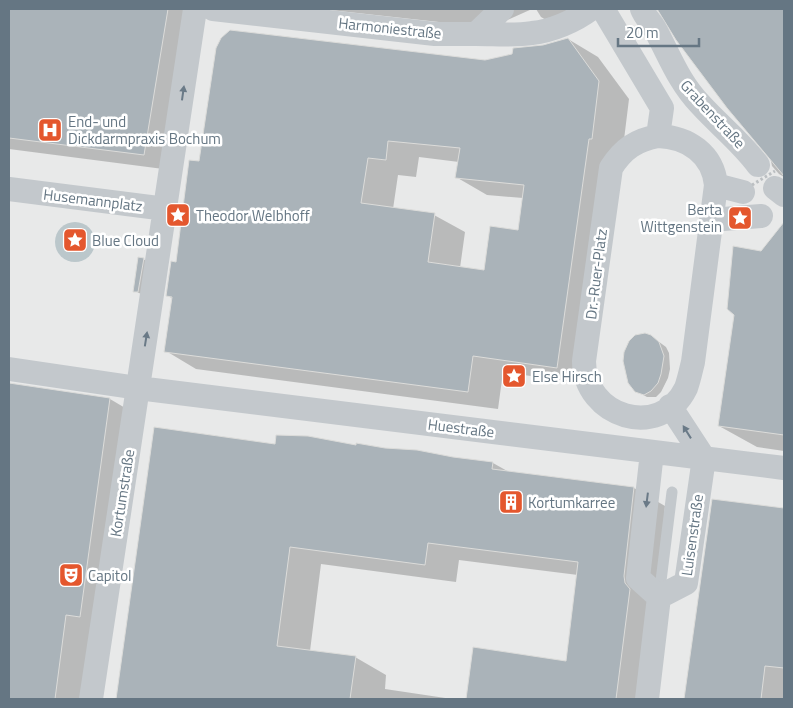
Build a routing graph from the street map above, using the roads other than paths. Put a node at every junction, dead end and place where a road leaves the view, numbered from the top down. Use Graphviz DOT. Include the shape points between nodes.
graph roads {
  1 [pos="196,9"];
  2 [pos="214,9"];
  3 [pos="502,9"];
  4 [pos="591,9"];
  5 [pos="603,9"];
  6 [pos="642,9"];
  7 [pos="476,34"];
  8 [pos="658,136"];
  9 [pos="754,183"];
  10 [pos="16,186"];
  11 [pos="166,209"];
  12 [pos="711,220"];
  13 [pos="9,369"];
  14 [pos="138,388"];
  15 [pos="670,406"];
  16 [pos="630,418"];
  17 [pos="627,448"];
  18 [pos="652,452"];
  19 [pos="704,458"];
  20 [pos="784,468"];
  21 [pos="672,492"];
  22 [pos="659,597"];
  23 [pos="91,699"];
  24 [pos="647,699"];
  11 -- 1 [label="street, Kortumstraße, one-way"];
  2 -- 7 [label="street, Harmoniestraße" via="434,34"];
  3 -- 7 [label="street"];
  4 -- 7 [label="street, Harmoniestraße" via="556,27 533,34"];
  5 -- 8 [label="street" via="662,108"];
  6 -- 9 [label="street, Grabenstraße" via="688,91 738,140"];
  8 -- 9 [label="street, Dr.-Ruer-Platz" via="676,138 692,146 710,162"];
  8 -- 16 [label="street, Dr.-Ruer-Platz" via="635,143 617,158 611,168 584,361 584,373 595,396 610,409"];
  9 -- 12 [label="street"];
  9 -- 12 [label="street"];
  10 -- 11 [label="street, Husemannplatz"];
  14 -- 11 [label="street, Kortumstraße, one-way" via="150,287"];
  12 -- 15 [label="street" via="693,362 685,389"];
  13 -- 14 [label="street"];
  14 -- 17 [label="street, Huestraße"];
  14 -- 23 [label="street, Kortumstraße"];
  15 -- 16 [label="street" via="648,417"];
  19 -- 15 [label="street, one-way"];
  16 -- 17 [label="street"];
  17 -- 18 [label="street, Huestraße"];
  18 -- 19 [label="street, Huestraße"];
  18 -- 22 [label="street, one-way" via="638,578"];
  19 -- 20 [label="street, Huestraße"];
  19 -- 22 [label="street, Luisenstraße" via="686,583"];
  21 -- 22 [label="lane"];
  22 -- 24 [label="street"];
}
